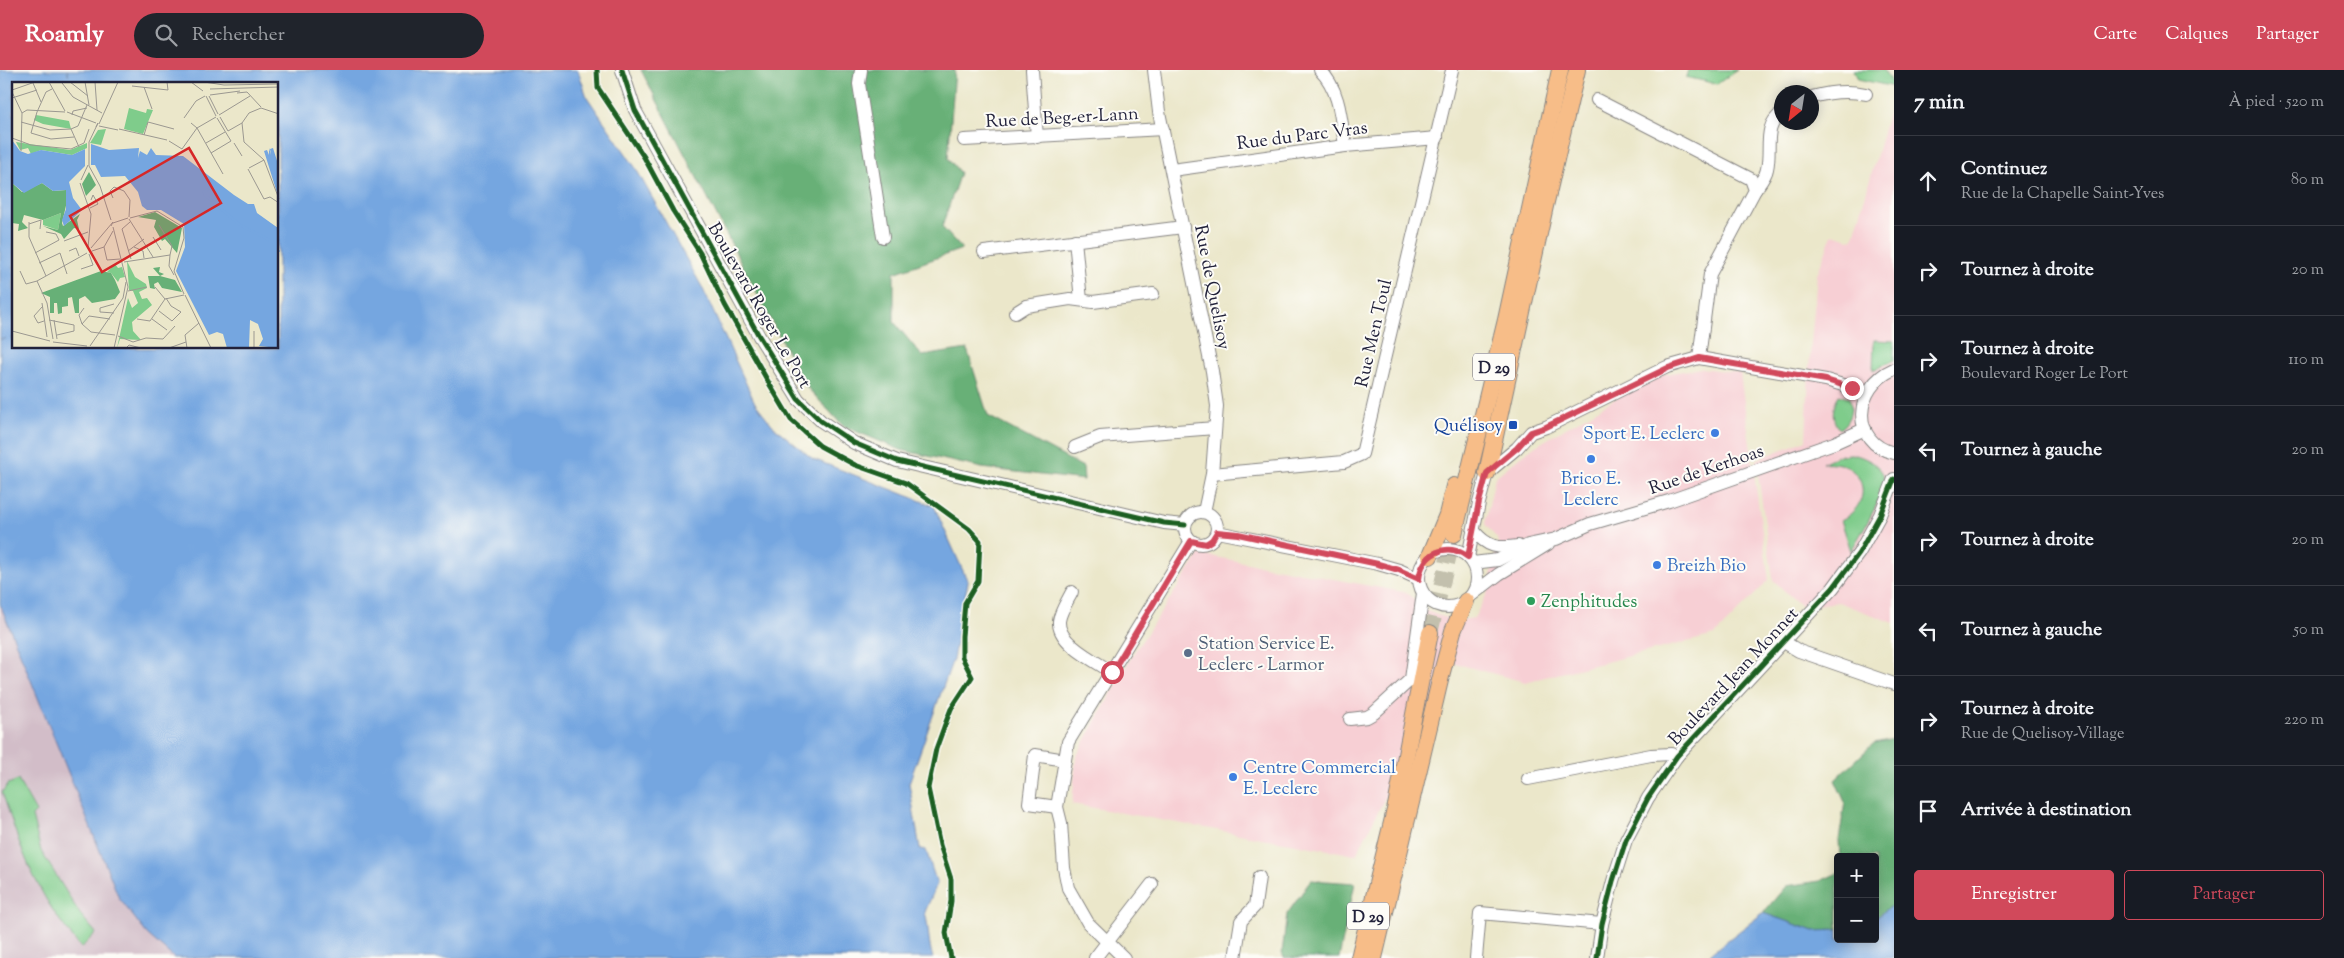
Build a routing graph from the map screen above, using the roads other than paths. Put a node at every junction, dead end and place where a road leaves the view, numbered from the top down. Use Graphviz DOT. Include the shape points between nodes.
graph roads {
  1 [pos="622,70"];
  2 [pos="860,70"];
  3 [pos="1032,70"];
  4 [pos="1154,70"];
  5 [pos="1320,70"];
  6 [pos="1452,70"];
  7 [pos="1560,70"];
  8 [pos="1576,70"];
  9 [pos="1866,94"];
  10 [pos="1819,95"];
  11 [pos="1596,100"];
  12 [pos="1774,120"];
  13 [pos="1163,129"];
  14 [pos="1037,137"];
  15 [pos="1437,138"];
  16 [pos="964,140"];
  17 [pos="1345,146"];
  18 [pos="1172,170"];
  19 [pos="1755,190"];
  20 [pos="1538,203"];
  21 [pos="1183,227"];
  22 [pos="883,237"];
  23 [pos="1075,240"];
  24 [pos="984,252"];
  25 [pos="1153,294"];
  26 [pos="1081,300"];
  27 [pos="1015,313"];
  28 [pos="1699,358"];
  29 [pos="1894,370"];
  30 [pos="1866,392"];
  31 [pos="1215,428"];
  32 [pos="1865,429"];
  33 [pos="1075,447"];
  34 [pos="1894,453"];
  35 [pos="1487,473"];
  36 [pos="1212,474"];
  37 [pos="1894,479"];
  38 [pos="1204,512"];
  39 [pos="1185,525"];
  40 [pos="1217,532"];
  41 [pos="1463,534"];
  42 [pos="1556,539"];
  43 [pos="1191,541"];
  44 [pos="1528,545"];
  45 [pos="1430,556"];
  46 [pos="1470,560"];
  47 [pos="1419,579"];
  48 [pos="1072,592"];
  49 [pos="1423,593"];
  50 [pos="1469,598"];
  51 [pos="1435,634"];
  52 [pos="1784,642"];
  53 [pos="1112,672"];
  54 [pos="1411,679"];
  55 [pos="1894,684"];
  56 [pos="1350,719"];
  57 [pos="1677,756"];
  58 [pos="1065,760"];
  59 [pos="1528,779"];
  60 [pos="1057,807"];
  61 [pos="1385,876"];
  62 [pos="1259,877"];
  63 [pos="1152,884"];
  64 [pos="1602,924"];
  65 [pos="1107,942"];
  66 [pos="1095,958"];
  67 [pos="1124,958"];
  68 [pos="1235,958"];
  69 [pos="1358,958"];
  70 [pos="1374,958"];
  71 [pos="1476,958"];
  72 [pos="1597,958"];
  1 -- 39 [label="street, Boulevard Roger Le Port" via="635,110 759,336 798,399 821,421 854,443 897,461 1164,523"];
  2 -- 22 [label="street" via="859,84"];
  3 -- 14 [label="street"];
  4 -- 13 [label="street, Rue de Quelisoy"];
  5 -- 17 [label="street" via="1330,80 1338,101"];
  6 -- 15 [label="street, Rue Men Toul"];
  7 -- 20 [label="main road, D 29"];
  8 -- 20 [label="main road, D 29"];
  9 -- 10 [label="street" via="1853,91"];
  11 -- 19 [label="street" via="1751,178"];
  12 -- 19 [label="street" via="1769,131 1768,168"];
  13 -- 14 [label="street, Rue de Beg-er-Lann"];
  13 -- 18 [label="street, Rue de Quelisoy"];
  14 -- 16 [label="street, Rue de Beg-er-Lann"];
  15 -- 17 [label="street, Rue du Parc Vras"];
  15 -- 36 [label="street, Rue Men Toul" via="1362,454 1344,462"];
  17 -- 18 [label="street, Rue du Parc Vras"];
  18 -- 21 [label="street, Rue de Quelisoy"];
  19 -- 28 [label="street" via="1710,274"];
  20 -- 35 [label="main road"];
  20 -- 41 [label="main road, D 29"];
  20 -- 45 [label="main road" via="1447,515"];
  21 -- 23 [label="street"];
  21 -- 31 [label="street, Rue de Quelisoy" via="1212,371 1217,406"];
  23 -- 24 [label="street"];
  23 -- 26 [label="street"];
  25 -- 26 [label="street" via="1093,302"];
  26 -- 27 [label="street" via="1026,306"];
  28 -- 30 [label="street" via="1826,380"];
  28 -- 35 [label="street" via="1668,368 1531,432"];
  29 -- 30 [label="street" via="1878,378"];
  30 -- 32 [label="street" via="1862,404"];
  31 -- 33 [label="street" via="1100,437"];
  31 -- 36 [label="street, Rue de Quelisoy"];
  32 -- 34 [label="street" via="1880,447"];
  32 -- 42 [label="street, Rue de Kerhoas" via="1834,443 1669,501 1590,524"];
  35 -- 41 [label="street" via="1479,502"];
  36 -- 38 [label="street, Rue de Quelisoy"];
  37 -- 52 [label="street, Boulevard Jean Monnet" via="1880,515 1859,553 1833,588"];
  38 -- 39 [label="street" via="1190,516"];
  38 -- 40 [label="street" via="1214,518"];
  39 -- 43 [label="street"];
  40 -- 43 [label="street" via="1206,544"];
  40 -- 47 [label="street" via="1378,564"];
  41 -- 44 [label="street" via="1501,549"];
  41 -- 46 [label="street"];
  42 -- 44 [label="street, Rue de Kerhoas"];
  42 -- 50 [label="street, Rue de Kerhoas" via="1499,574"];
  43 -- 53 [label="street"];
  44 -- 46 [label="street, Rue de Kerhoas" via="1498,560"];
  45 -- 46 [label="street" via="1447,549 1458,551"];
  45 -- 47 [label="street" via="1422,566"];
  46 -- 50 [label="street" via="1477,581"];
  47 -- 49 [label="street"];
  48 -- 53 [label="street" via="1059,620 1060,630 1068,643"];
  49 -- 50 [label="street" via="1442,607 1457,606"];
  49 -- 54 [label="street"];
  50 -- 61 [label="main road" via="1453,631"];
  51 -- 61 [label="main road, D 29" via="1403,807"];
  52 -- 55 [label="street" via="1799,651"];
  52 -- 57 [label="street, Boulevard Jean Monnet"];
  53 -- 58 [label="street" via="1068,742"];
  54 -- 56 [label="street" via="1374,713"];
  54 -- 61 [label="main road" via="1400,732"];
  57 -- 59 [label="street" via="1651,755"];
  57 -- 64 [label="street, Boulevard Jean Monnet" via="1648,798 1626,840"];
  58 -- 60 [label="street"];
  58 -- 60 [label="street" via="1035,755 1029,803"];
  60 -- 65 [label="street" via="1062,823 1068,888 1088,922"];
  61 -- 69 [label="main road, D 29"];
  61 -- 70 [label="main road, D 29"];
  62 -- 68 [label="street" via="1255,906 1241,921"];
  63 -- 65 [label="street"];
  64 -- 71 [label="street" via="1480,913"];
  64 -- 72 [label="street, Boulevard Jean Monnet"];
  65 -- 66 [label="street"];
  65 -- 67 [label="street"];
}
